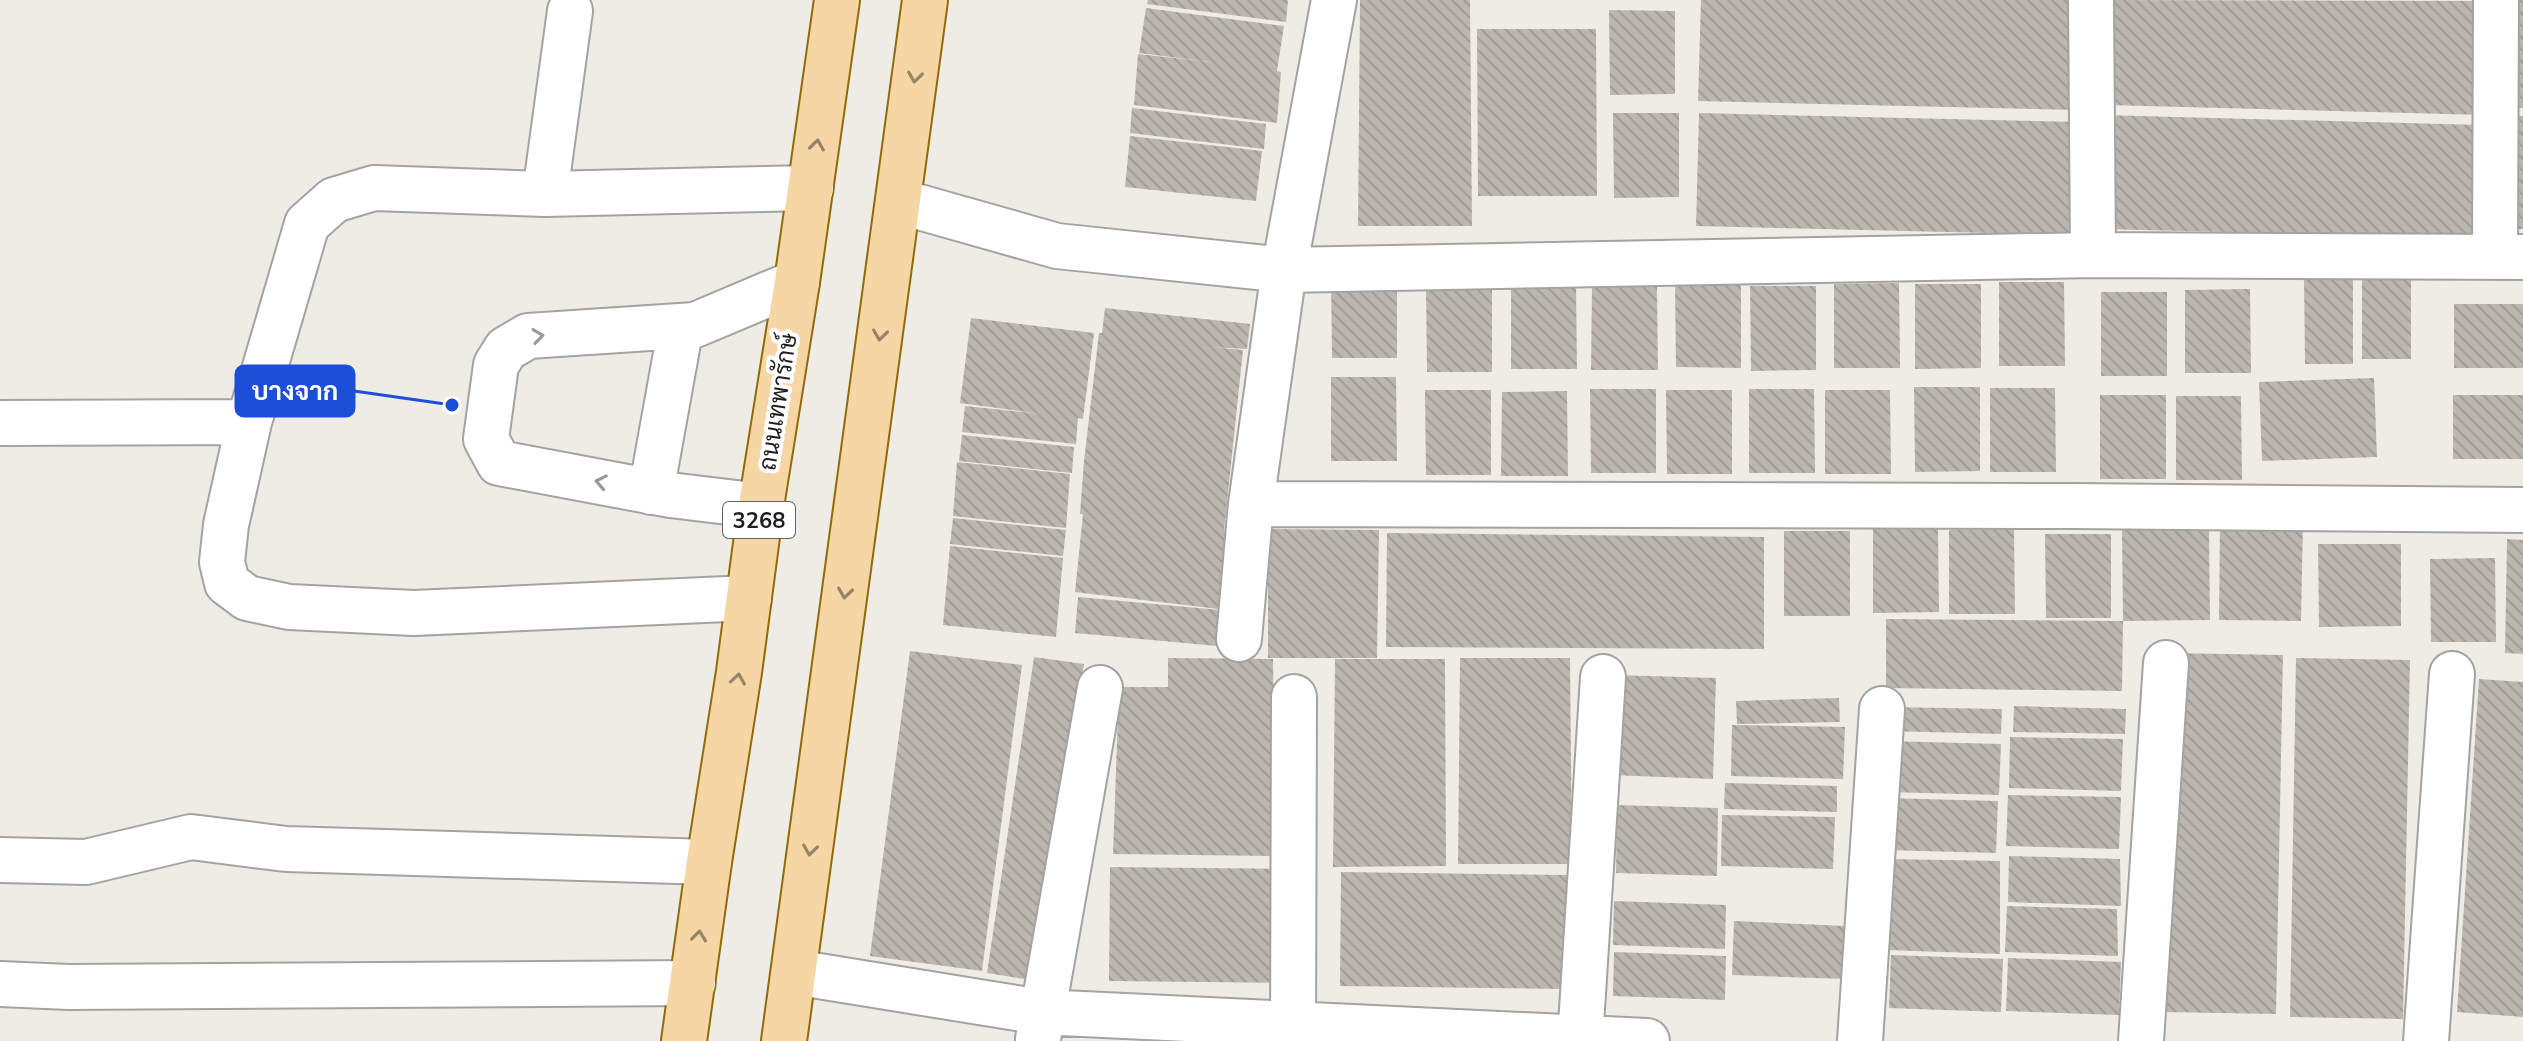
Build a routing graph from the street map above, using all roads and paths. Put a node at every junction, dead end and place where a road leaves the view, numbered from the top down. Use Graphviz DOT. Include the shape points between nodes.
graph roads {
  1 [pos="837,0"];
  2 [pos="925,0"];
  3 [pos="1334,0"];
  4 [pos="2091,0"];
  5 [pos="2496,0"];
  6 [pos="570,11"];
  7 [pos="811,188"];
  8 [pos="545,194"];
  9 [pos="898,201"];
  10 [pos="2093,255"];
  11 [pos="2509,257"];
  12 [pos="1284,270"];
  13 [pos="797,282"];
  14 [pos="681,326"];
  15 [pos="249,422"];
  16 [pos="0,423"];
  17 [pos="651,492"];
  18 [pos="1251,504"];
  19 [pos="761,506"];
  20 [pos="2523,510"];
  21 [pos="749,598"];
  22 [pos="1239,639"];
  23 [pos="2166,663"];
  24 [pos="2452,674"];
  25 [pos="1603,677"];
  26 [pos="1100,688"];
  27 [pos="1294,697"];
  28 [pos="1882,709"];
  29 [pos="0,860"];
  30 [pos="709,862"];
  31 [pos="794,972"];
  32 [pos="693,983"];
  33 [pos="0,984"];
  34 [pos="1039,1026"];
  35 [pos="1293,1033"];
  36 [pos="1580,1040"];
  37 [pos="684,1041"];
  38 [pos="784,1041"];
  39 [pos="1647,1041"];
  40 [pos="1860,1041"];
  41 [pos="2141,1041"];
  42 [pos="2426,1041"];
  7 -- 1 [label="main road, ถนนเทพารักษ์ / 3268, one-way"];
  2 -- 9 [label="main road, one-way"];
  3 -- 12 [label="street"];
  4 -- 10 [label="street"];
  5 -- 11 [label="street"];
  6 -- 8 [label="street"];
  7 -- 8 [label="street"];
  7 -- 13 [label="main road, ถนนเทพารักษ์ / 3268"];
  8 -- 15 [label="street" via="374,188 334,200 307,224"];
  9 -- 12 [label="street" via="1057,246"];
  9 -- 31 [label="main road, one-way"];
  10 -- 11 [label="street"];
  10 -- 12 [label="street"];
  12 -- 18 [label="street"];
  13 -- 14 [label="street" via="695,325"];
  13 -- 19 [label="main road, ถนนเทพารักษ์ / 3268"];
  14 -- 17 [label="street"];
  17 -- 14 [label="street, one-way" via="499,463 486,439 496,365 506,349 528,336"];
  15 -- 16 [label="street"];
  15 -- 21 [label="street" via="222,562 227,583 247,598 289,607 414,613"];
  17 -- 19 [label="street"];
  18 -- 20 [label="street"];
  18 -- 22 [label="street"];
  19 -- 21 [label="main road, ถนนเทพารักษ์ / 3268"];
  30 -- 21 [label="main road, ถนนเทพารักษ์ / 3268, one-way"];
  23 -- 41 [label="street"];
  24 -- 42 [label="street"];
  25 -- 36 [label="street"];
  26 -- 34 [label="street"];
  27 -- 35 [label="street"];
  28 -- 40 [label="street"];
  29 -- 30 [label="street" via="86,862 191,837 286,849"];
  32 -- 30 [label="main road, ถนนเทพารักษ์ / 3268, one-way"];
  31 -- 34 [label="street"];
  31 -- 38 [label="main road"];
  32 -- 33 [label="street"];
  32 -- 37 [label="main road, ถนนเทพารักษ์ / 3268"];
  34 -- 35 [label="street"];
  35 -- 36 [label="street"];
  36 -- 39 [label="street"];
}
